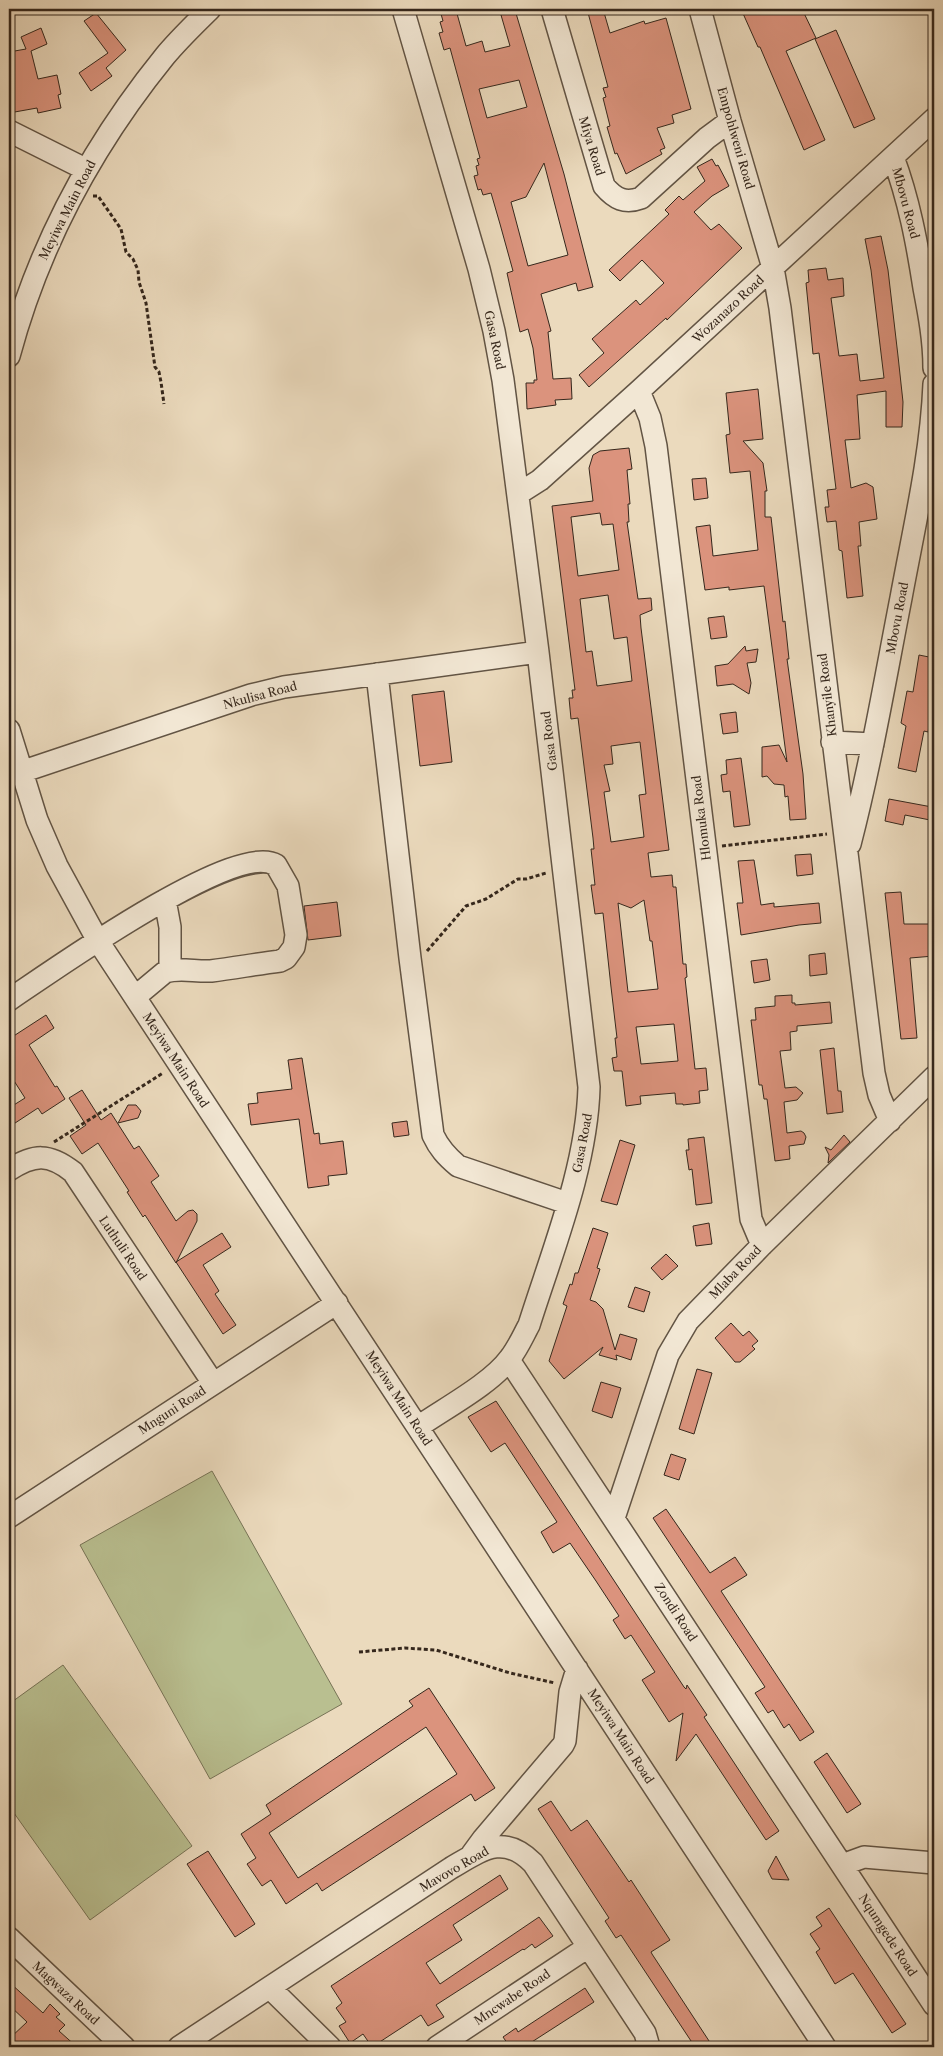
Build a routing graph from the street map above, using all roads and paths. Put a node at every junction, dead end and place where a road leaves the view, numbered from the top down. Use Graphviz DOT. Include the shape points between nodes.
graph roads {
  1 [pos="210,9"];
  2 [pos="403,9"];
  3 [pos="552,9"];
  4 [pos="700,9"];
  5 [pos="934,119"];
  6 [pos="730,121"];
  7 [pos="9,131"];
  8 [pos="893,157"];
  9 [pos="86,169"];
  10 [pos="74,190"];
  11 [pos="773,268"];
  12 [pos="9,356"];
  13 [pos="934,368"];
  14 [pos="934,384"];
  15 [pos="639,391"];
  16 [pos="164,404"];
  17 [pos="518,494"];
  18 [pos="538,652"];
  19 [pos="377,674"];
  20 [pos="9,730"];
  21 [pos="832,742"];
  22 [pos="873,744"];
  23 [pos="21,772"];
  24 [pos="847,841"];
  25 [pos="704,848"];
  26 [pos="564,869"];
  27 [pos="166,900"];
  28 [pos="98,941"];
  29 [pos="410,958"];
  30 [pos="170,970"];
  31 [pos="134,997"];
  32 [pos="9,1000"];
  33 [pos="178,1063"];
  34 [pos="934,1077"];
  35 [pos="890,1121"];
  36 [pos="34,1158"];
  37 [pos="9,1170"];
  38 [pos="567,1203"];
  39 [pos="762,1245"];
  40 [pos="337,1303"];
  41 [pos="509,1360"];
  42 [pos="213,1383"];
  43 [pos="418,1427"];
  44 [pos="9,1517"];
  45 [pos="614,1518"];
  46 [pos="359,1652"];
  47 [pos="577,1669"];
  48 [pos="570,1692"];
  49 [pos="470,1856"];
  50 [pos="934,1863"];
  51 [pos="842,1865"];
  52 [pos="9,1938"];
  53 [pos="588,1947"];
  54 [pos="270,1988"];
  55 [pos="934,2006"];
  56 [pos="124,2047"];
  57 [pos="179,2047"];
  58 [pos="330,2047"];
  59 [pos="437,2047"];
  60 [pos="650,2047"];
  61 [pos="825,2047"];
  1 -- 9 [label="street, Meyiwa Main Road" via="166,55 120,116"];
  2 -- 17 [label="street, Gasa Road" via="494,331"];
  3 -- 6 [label="street, Miya Road" via="604,186 613,196 632,201 641,198"];
  4 -- 6 [label="street, Empohlweni Road"];
  5 -- 8 [label="street, Wozanazo Road"];
  6 -- 11 [label="street, Empohlweni Road"];
  7 -- 9 [label="street"];
  8 -- 11 [label="street, Wozanazo Road"];
  8 -- 13 [label="street, Mbovu Road" via="914,226 934,347"];
  9 -- 10 [label="street, Meyiwa Main Road"];
  10 -- 12 [label="street, Meyiwa Main Road" via="35,273"];
  10 -- 16 [label="path" via="98,196 121,229 126,252 138,270 146,302 155,368 159,372"];
  11 -- 15 [label="street, Wozanazo Road"];
  11 -- 21 [label="street, Khanyile Road"];
  14 -- 22 [label="street, Mbovu Road" via="933,418 922,485"];
  15 -- 17 [label="street, Wozanazo Road" via="540,480"];
  15 -- 25 [label="street, Hlomuka Road" via="650,418 656,446"];
  17 -- 18 [label="street, Gasa Road"];
  18 -- 19 [label="street, Nkulisa Road"];
  18 -- 26 [label="street, Gasa Road"];
  19 -- 23 [label="street, Nkulisa Road" via="251,695"];
  19 -- 29 [label="street"];
  20 -- 23 [label="street, Meyiwa Main Road"];
  21 -- 22 [label="street"];
  21 -- 24 [label="street, Khanyile Road"];
  22 -- 24 [label="street, Mbovu Road"];
  23 -- 28 [label="street, Meyiwa Main Road" via="37,820"];
  24 -- 25 [label="path"];
  24 -- 35 [label="street, Khanyile Road" via="874,1073"];
  25 -- 39 [label="street, Hlomuka Road" via="751,1219"];
  26 -- 29 [label="path" via="518,879 486,899 466,906 431,948"];
  26 -- 38 [label="street, Gasa Road" via="589,1087 582,1151"];
  27 -- 28 [label="street"];
  27 -- 30 [label="street"];
  27 -- 30 [label="street" via="206,879 265,860 276,865 288,886 296,935 294,947 280,961 209,971"];
  28 -- 31 [label="street, Meyiwa Main Road"];
  28 -- 32 [label="street"];
  29 -- 38 [label="street" via="433,1135 438,1146 458,1166"];
  30 -- 31 [label="street"];
  31 -- 33 [label="street, Meyiwa Main Road"];
  33 -- 36 [label="path"];
  33 -- 40 [label="street, Meyiwa Main Road"];
  34 -- 35 [label="street, Mlaba Road"];
  35 -- 39 [label="street, Mlaba Road"];
  36 -- 37 [label="street"];
  36 -- 42 [label="street, Luthuli Road" via="50,1158 73,1172"];
  38 -- 41 [label="street, Gasa Road" via="529,1325"];
  39 -- 45 [label="street, Mlaba Road" via="688,1321 676,1340 668,1355"];
  40 -- 42 [label="street, Mnguni Road"];
  40 -- 43 [label="street, Meyiwa Main Road"];
  41 -- 43 [label="street, Gasa Road" via="484,1383"];
  41 -- 45 [label="street, Zondi Road"];
  42 -- 44 [label="street, Mnguni Road"];
  43 -- 47 [label="street, Meyiwa Main Road"];
  45 -- 51 [label="street, Zondi Road"];
  46 -- 48 [label="path" via="404,1648 436,1650 559,1684"];
  47 -- 48 [label="street"];
  47 -- 61 [label="street, Meyiwa Main Road"];
  48 -- 49 [label="street" via="563,1745"];
  49 -- 53 [label="street, Mavovo Road" via="485,1848 499,1846 524,1854"];
  49 -- 54 [label="street, Mavovo Road"];
  50 -- 51 [label="street" via="864,1858"];
  51 -- 55 [label="street, Nqumgede Road"];
  52 -- 56 [label="street, Magwaza Road"];
  53 -- 59 [label="street, Mncwabe Road"];
  53 -- 60 [label="street, Mavovo Road" via="645,2034"];
  54 -- 57 [label="street, Mavovo Road"];
  54 -- 58 [label="street"];
}
